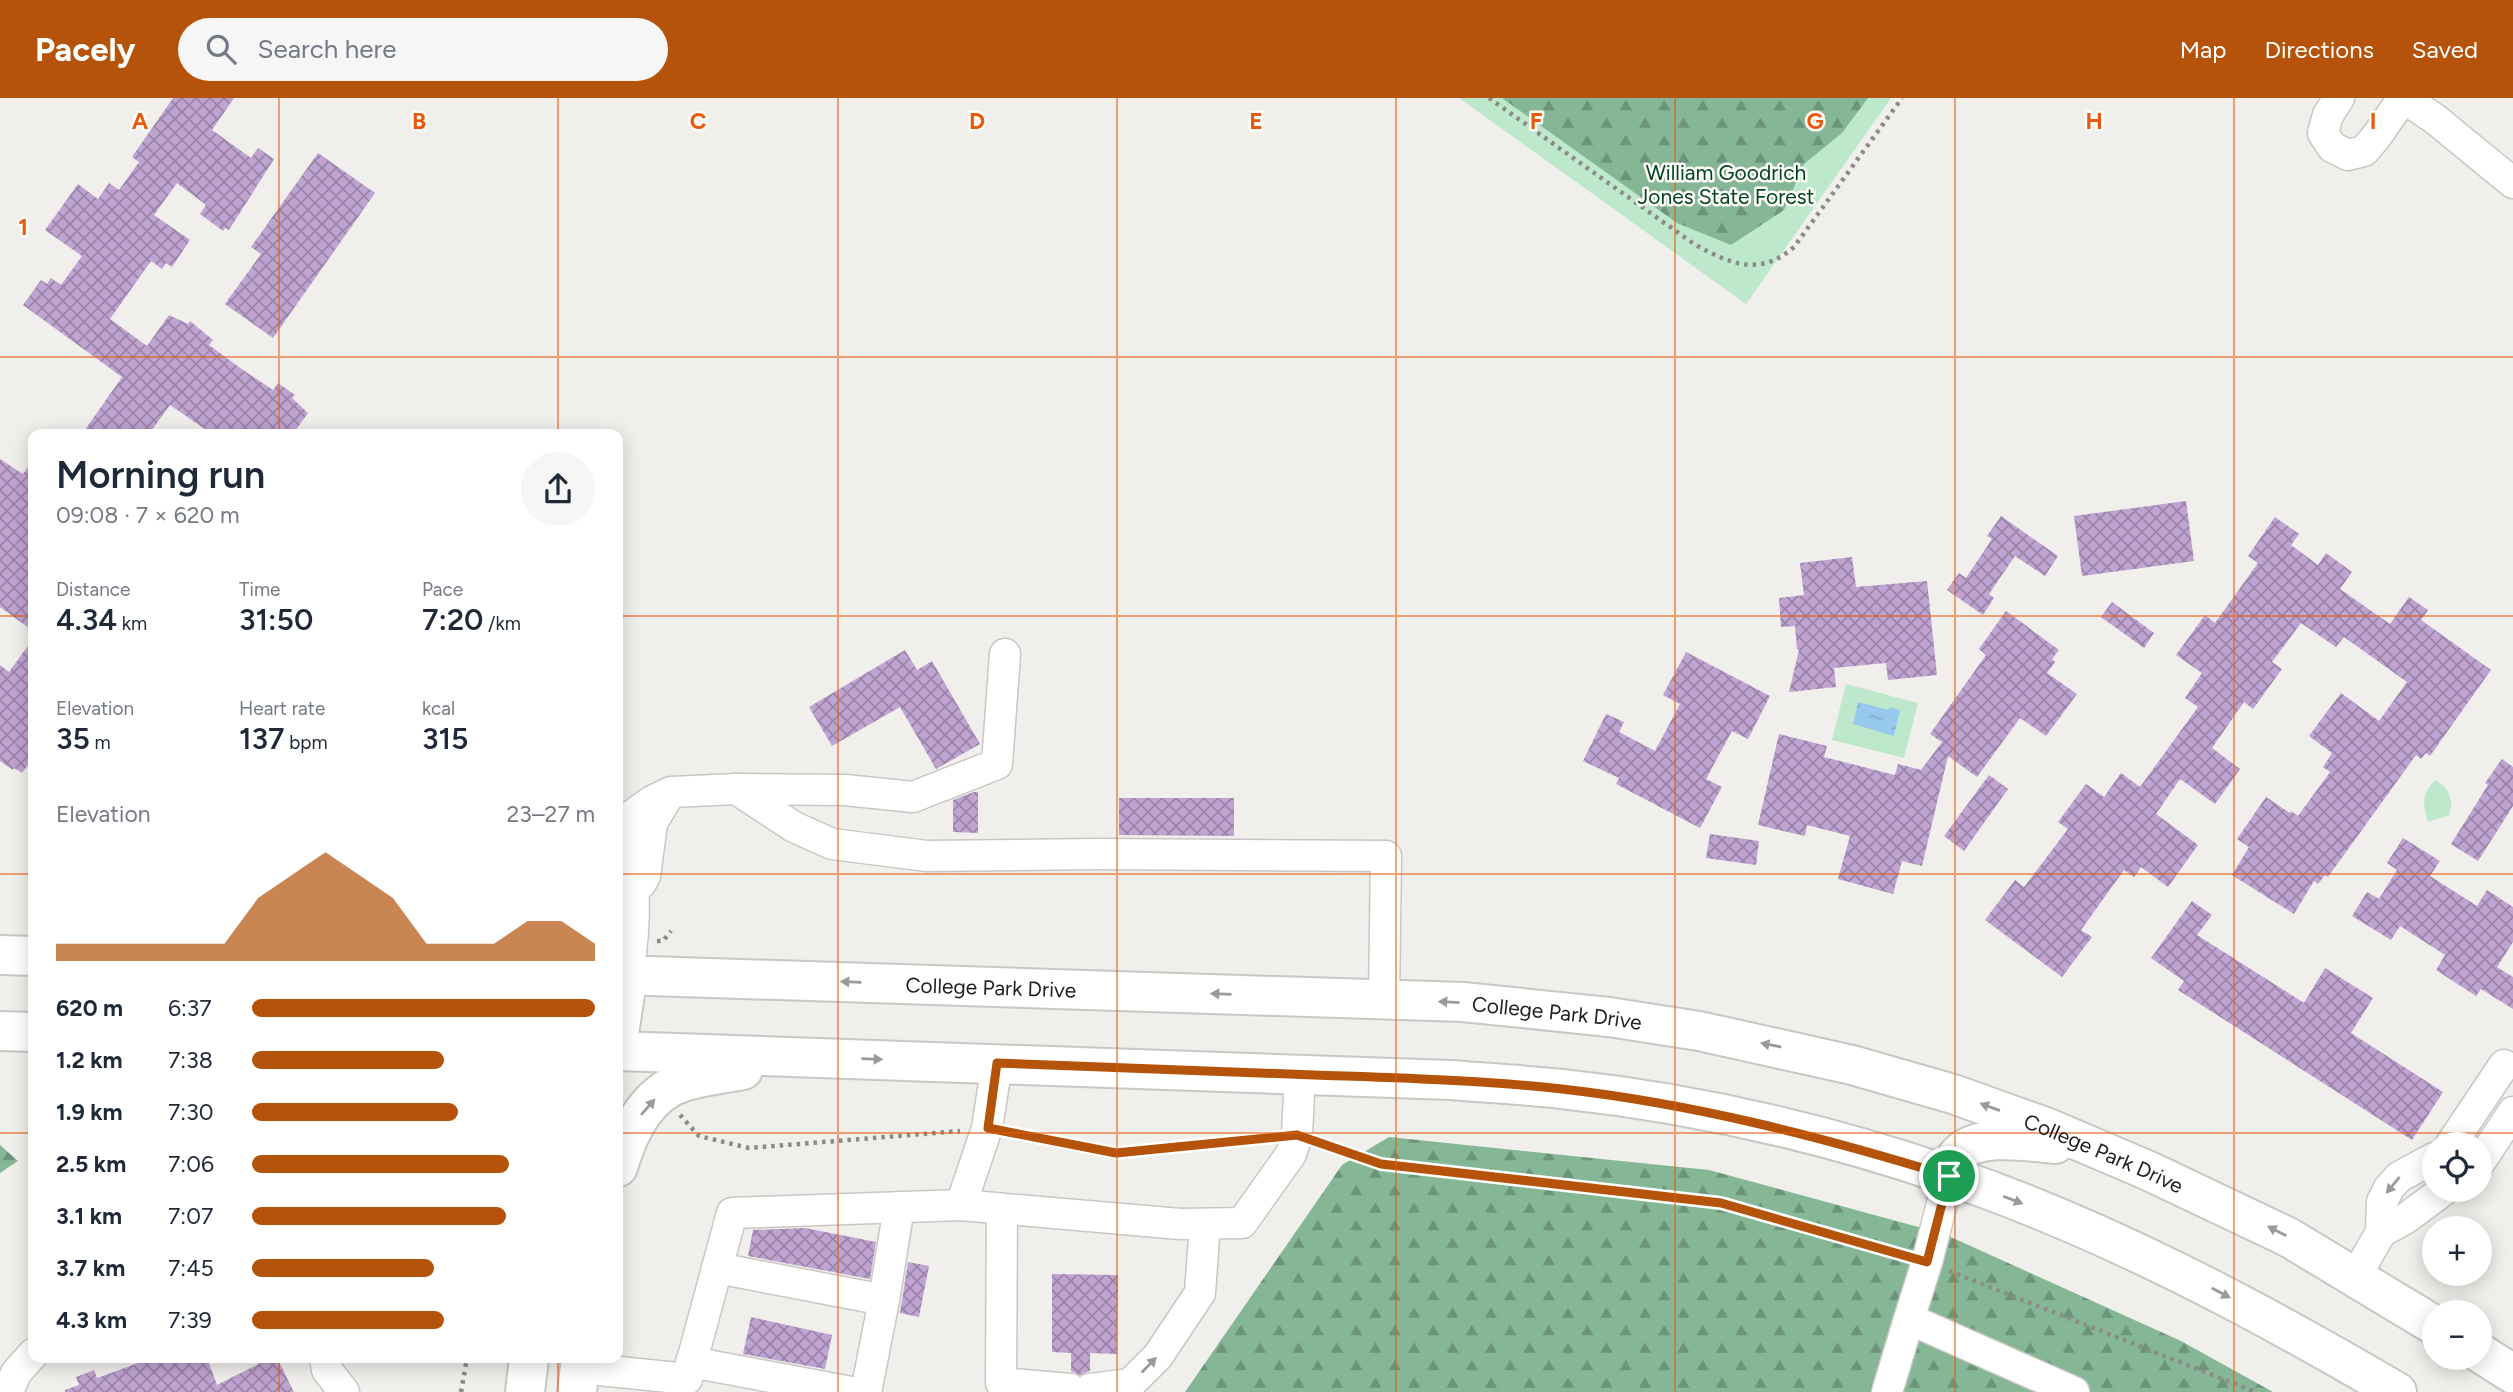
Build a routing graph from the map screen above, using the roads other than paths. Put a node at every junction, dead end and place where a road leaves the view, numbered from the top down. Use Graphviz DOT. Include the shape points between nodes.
graph roads {
  1 [pos="2339,98"];
  2 [pos="2403,98"];
  3 [pos="2513,183"];
  4 [pos="1005,654"];
  5 [pos="736,789"];
  6 [pos="671,792"];
  7 [pos="623,820"];
  8 [pos="623,832"];
  9 [pos="635,895"];
  10 [pos="0,955"];
  11 [pos="28,956"];
  12 [pos="623,975"];
  13 [pos="1384,999"];
  14 [pos="0,1031"];
  15 [pos="28,1032"];
  16 [pos="623,1051"];
  17 [pos="804,1057"];
  18 [pos="997,1063"];
  19 [pos="2504,1065"];
  20 [pos="1300,1074"];
  21 [pos="2513,1112"];
  22 [pos="2459,1132"];
  23 [pos="2492,1143"];
  24 [pos="2099,1150"];
  25 [pos="623,1151"];
  26 [pos="2422,1165"];
  27 [pos="1949,1176"];
  28 [pos="2427,1202"];
  29 [pos="961,1205"];
  30 [pos="899,1207"];
  31 [pos="1002,1209"];
  32 [pos="1205,1224"];
  33 [pos="2381,1232"];
  34 [pos="717,1268"];
  35 [pos="2356,1276"];
  36 [pos="884,1300"];
  37 [pos="2422,1317"];
  38 [pos="1909,1320"];
  39 [pos="28,1360"];
  40 [pos="2492,1361"];
  41 [pos="326,1363"];
  42 [pos="528,1363"];
  43 [pos="579,1373"];
  44 [pos="2513,1374"];
  45 [pos="688,1378"];
  46 [pos="1894,1390"];
  47 [pos="8,1392"];
  48 [pos="344,1392"];
  49 [pos="525,1392"];
  50 [pos="851,1392"];
  51 [pos="866,1392"];
  52 [pos="2074,1392"];
  53 [pos="2397,1392"];
  1 -- 2 [label="street" via="2323,133 2332,147 2348,155 2364,151"];
  2 -- 3 [label="street"];
  4 -- 5 [label="street" via="997,764 913,797 845,790"];
  5 -- 6 [label="street"];
  5 -- 13 [label="street" via="794,827 832,844 927,856 1386,856"];
  6 -- 7 [label="street"];
  6 -- 9 [label="street" via="652,823 645,876"];
  8 -- 9 [label="street"];
  9 -- 12 [label="street" via="633,942"];
  10 -- 11 [label="main road"];
  13 -- 12 [label="main road, College Park Drive, one-way"];
  24 -- 13 [label="main road, College Park Drive, one-way" via="1953,1094 1786,1049 1595,1015"];
  14 -- 15 [label="main road"];
  16 -- 17 [label="main road"];
  17 -- 18 [label="main road, one-way"];
  25 -- 17 [label="main road, one-way" via="641,1114 660,1093 681,1082"];
  18 -- 20 [label="main road"];
  18 -- 29 [label="street" via="988,1128"];
  19 -- 22 [label="street"];
  20 -- 27 [label="main road" via="1564,1089 1666,1104 1779,1127"];
  20 -- 32 [label="street" via="1297,1135 1291,1154 1242,1223"];
  21 -- 23 [label="street"];
  24 -- 27 [label="main road" via="2027,1142 1979,1143 1955,1158"];
  35 -- 24 [label="main road, College Park Drive, one-way" via="2228,1207"];
  26 -- 33 [label="street, one-way" via="2389,1188 2382,1202"];
  27 -- 38 [label="street"];
  27 -- 53 [label="main road, one-way" via="2051,1214 2171,1267 2296,1332"];
  28 -- 33 [label="street"];
  29 -- 30 [label="street"];
  29 -- 31 [label="street"];
  30 -- 34 [label="street" via="732,1213"];
  30 -- 36 [label="street"];
  31 -- 32 [label="street"];
  31 -- 32 [label="street, one-way" via="1001,1383 1080,1389 1130,1384 1158,1356 1200,1293"];
  33 -- 35 [label="street"];
  34 -- 36 [label="street"];
  34 -- 45 [label="street"];
  35 -- 37 [label="main road, College Park Drive"];
  36 -- 51 [label="street"];
  38 -- 46 [label="street"];
  38 -- 52 [label="street"];
  39 -- 47 [label="street"];
  40 -- 44 [label="main road"];
  41 -- 48 [label="street"];
  42 -- 49 [label="main road"];
  43 -- 45 [label="street"];
  45 -- 50 [label="street"];
}
